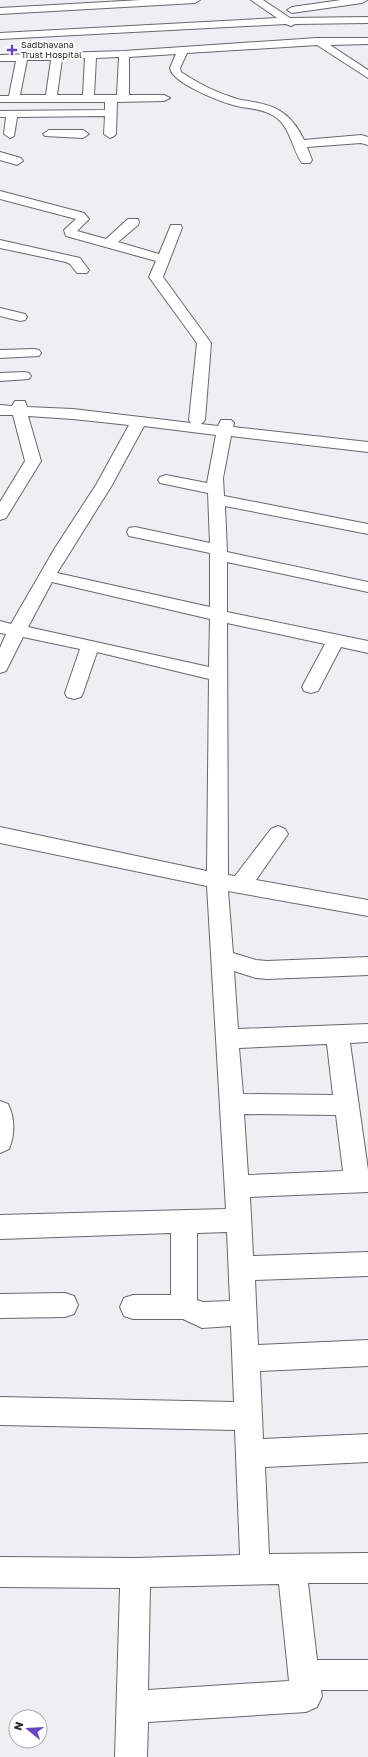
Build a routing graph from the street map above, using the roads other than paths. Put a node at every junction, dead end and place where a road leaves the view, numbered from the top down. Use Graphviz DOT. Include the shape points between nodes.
graph roads {
  1 [pos="195,0"];
  2 [pos="362,0"];
  3 [pos="159,1"];
  4 [pos="63,4"];
  5 [pos="254,4"];
  6 [pos="271,10"];
  7 [pos="0,11"];
  8 [pos="166,20"];
  9 [pos="368,20"];
  10 [pos="287,21"];
  11 [pos="70,32"];
  12 [pos="0,36"];
  13 [pos="368,41"];
  14 [pos="320,42"];
  15 [pos="180,50"];
  16 [pos="124,54"];
  17 [pos="76,55"];
  18 [pos="91,55"];
  19 [pos="57,56"];
  20 [pos="22,57"];
  21 [pos="0,58"];
  22 [pos="368,75"];
  23 [pos="0,90"];
  24 [pos="14,94"];
  25 [pos="88,98"];
  26 [pos="111,98"];
  27 [pos="123,98"];
  28 [pos="164,98"];
  29 [pos="0,99"];
  30 [pos="56,99"];
  31 [pos="110,112"];
  32 [pos="126,112"];
  33 [pos="85,113"];
  34 [pos="0,114"];
  35 [pos="12,114"];
  36 [pos="54,114"];
  37 [pos="110,134"];
  38 [pos="6,141"];
  39 [pos="368,141"];
  40 [pos="300,144"];
  41 [pos="0,156"];
  42 [pos="306,160"];
  43 [pos="16,161"];
  44 [pos="0,195"];
  45 [pos="133,222"];
  46 [pos="176,228"];
  47 [pos="0,244"];
  48 [pos="108,244"];
  49 [pos="163,259"];
  50 [pos="82,270"];
  51 [pos="0,312"];
  52 [pos="20,318"];
  53 [pos="34,353"];
  54 [pos="0,354"];
  55 [pos="24,376"];
  56 [pos="0,377"];
  57 [pos="0,404"];
  58 [pos="20,408"];
  59 [pos="0,410"];
  60 [pos="197,420"];
  61 [pos="139,421"];
  62 [pos="225,427"];
  63 [pos="368,437"];
  64 [pos="368,447"];
  65 [pos="166,480"];
  66 [pos="216,495"];
  67 [pos="0,515"];
  68 [pos="368,529"];
  69 [pos="135,532"];
  70 [pos="219,552"];
  71 [pos="47,576"];
  72 [pos="368,587"];
  73 [pos="219,615"];
  74 [pos="8,628"];
  75 [pos="336,640"];
  76 [pos="90,645"];
  77 [pos="368,647"];
  78 [pos="0,666"];
  79 [pos="219,675"];
  80 [pos="311,687"];
  81 [pos="74,693"];
  82 [pos="278,834"];
  83 [pos="0,835"];
  84 [pos="228,882"];
  85 [pos="368,908"];
  86 [pos="222,958"];
  87 [pos="368,966"];
  88 [pos="368,1033"];
  89 [pos="337,1035"];
  90 [pos="227,1039"];
  91 [pos="231,1104"];
  92 [pos="346,1105"];
  93 [pos="0,1111"];
  94 [pos="0,1142"];
  95 [pos="362,1182"];
  96 [pos="236,1187"];
  97 [pos="239,1220"];
  98 [pos="184,1222"];
  99 [pos="0,1227"];
  100 [pos="368,1264"];
  101 [pos="240,1268"];
  102 [pos="65,1305"];
  103 [pos="0,1306"];
  104 [pos="133,1307"];
  105 [pos="184,1307"];
  106 [pos="243,1313"];
  107 [pos="368,1353"];
  108 [pos="245,1359"];
  109 [pos="0,1411"];
  110 [pos="248,1416"];
  111 [pos="368,1448"];
  112 [pos="250,1454"];
  113 [pos="368,1568"];
  114 [pos="255,1569"];
  115 [pos="292,1569"];
  116 [pos="0,1572"];
  117 [pos="135,1573"];
  118 [pos="303,1675"];
  119 [pos="368,1676"];
  120 [pos="133,1707"];
  121 [pos="131,1757"];
  1 -- 3 [label="street"];
  2 -- 6 [label="street"];
  3 -- 4 [label="street"];
  3 -- 8 [label="street"];
  4 -- 7 [label="street"];
  4 -- 11 [label="street"];
  5 -- 6 [label="street"];
  6 -- 10 [label="street"];
  8 -- 10 [label="street"];
  8 -- 11 [label="street"];
  8 -- 15 [label="street"];
  9 -- 10 [label="street"];
  10 -- 14 [label="street"];
  11 -- 12 [label="street"];
  11 -- 17 [label="street"];
  13 -- 14 [label="street"];
  14 -- 15 [label="street"];
  14 -- 22 [label="street"];
  15 -- 16 [label="street"];
  15 -- 40 [label="street" via="175,68 179,75 231,101 264,107 279,114 285,119"];
  16 -- 18 [label="street"];
  16 -- 27 [label="street"];
  17 -- 18 [label="street"];
  17 -- 19 [label="street"];
  18 -- 25 [label="street"];
  19 -- 20 [label="street"];
  19 -- 30 [label="street"];
  20 -- 21 [label="street"];
  20 -- 24 [label="street"];
  23 -- 24 [label="street"];
  24 -- 29 [label="street"];
  24 -- 30 [label="street"];
  25 -- 26 [label="street"];
  25 -- 30 [label="street"];
  26 -- 27 [label="street"];
  26 -- 31 [label="street"];
  27 -- 28 [label="street"];
  30 -- 36 [label="street"];
  31 -- 32 [label="street"];
  31 -- 33 [label="street"];
  31 -- 37 [label="street"];
  33 -- 36 [label="street"];
  33 -- 36 [label="street" via="83,137 49,138"];
  34 -- 35 [label="street"];
  35 -- 36 [label="street"];
  35 -- 38 [label="street"];
  39 -- 40 [label="street" via="361,139"];
  40 -- 42 [label="street"];
  41 -- 43 [label="street"];
  44 -- 48 [label="street" via="82,217 83,219 70,232"];
  45 -- 48 [label="street"];
  46 -- 49 [label="street"];
  47 -- 50 [label="street" via="69,259 75,261"];
  48 -- 49 [label="street"];
  49 -- 60 [label="street" via="157,273 157,281 204,343"];
  51 -- 52 [label="street"];
  53 -- 54 [label="street"];
  55 -- 56 [label="street"];
  57 -- 58 [label="street"];
  58 -- 59 [label="street"];
  58 -- 60 [label="street" via="69,407"];
  58 -- 61 [label="street"];
  58 -- 67 [label="street" via="33,461"];
  60 -- 62 [label="street"];
  61 -- 62 [label="street"];
  61 -- 71 [label="street" via="104,485"];
  62 -- 63 [label="street"];
  62 -- 64 [label="street"];
  62 -- 66 [label="street" via="215,478"];
  65 -- 66 [label="street"];
  66 -- 68 [label="street"];
  66 -- 70 [label="street"];
  69 -- 70 [label="street"];
  70 -- 72 [label="street"];
  70 -- 73 [label="street"];
  71 -- 73 [label="street"];
  71 -- 74 [label="street"];
  73 -- 75 [label="street"];
  73 -- 79 [label="street"];
  74 -- 76 [label="street"];
  74 -- 78 [label="street"];
  75 -- 77 [label="street"];
  75 -- 80 [label="street"];
  76 -- 79 [label="street"];
  76 -- 81 [label="street"];
  79 -- 84 [label="street"];
  82 -- 84 [label="street"];
  83 -- 84 [label="street"];
  84 -- 85 [label="street"];
  84 -- 86 [label="street"];
  86 -- 87 [label="street" via="267,970"];
  86 -- 90 [label="street"];
  88 -- 89 [label="street"];
  89 -- 90 [label="street"];
  89 -- 92 [label="street"];
  90 -- 91 [label="street"];
  91 -- 92 [label="street"];
  91 -- 96 [label="street"];
  92 -- 95 [label="street"];
  93 -- 94 [label="street"];
  95 -- 96 [label="street"];
  96 -- 97 [label="street"];
  97 -- 98 [label="street"];
  97 -- 101 [label="street"];
  98 -- 99 [label="street"];
  98 -- 105 [label="street"];
  100 -- 101 [label="street"];
  101 -- 106 [label="street"];
  102 -- 103 [label="street"];
  104 -- 105 [label="street"];
  105 -- 106 [label="street" via="202,1315"];
  106 -- 108 [label="street"];
  107 -- 108 [label="street"];
  108 -- 110 [label="street"];
  109 -- 110 [label="street"];
  110 -- 112 [label="street"];
  111 -- 112 [label="street"];
  112 -- 114 [label="street"];
  113 -- 115 [label="street"];
  114 -- 115 [label="street"];
  114 -- 117 [label="street"];
  115 -- 118 [label="street"];
  116 -- 117 [label="street"];
  117 -- 120 [label="street"];
  118 -- 119 [label="street"];
  118 -- 120 [label="street" via="306,1696"];
  120 -- 121 [label="street"];
}
